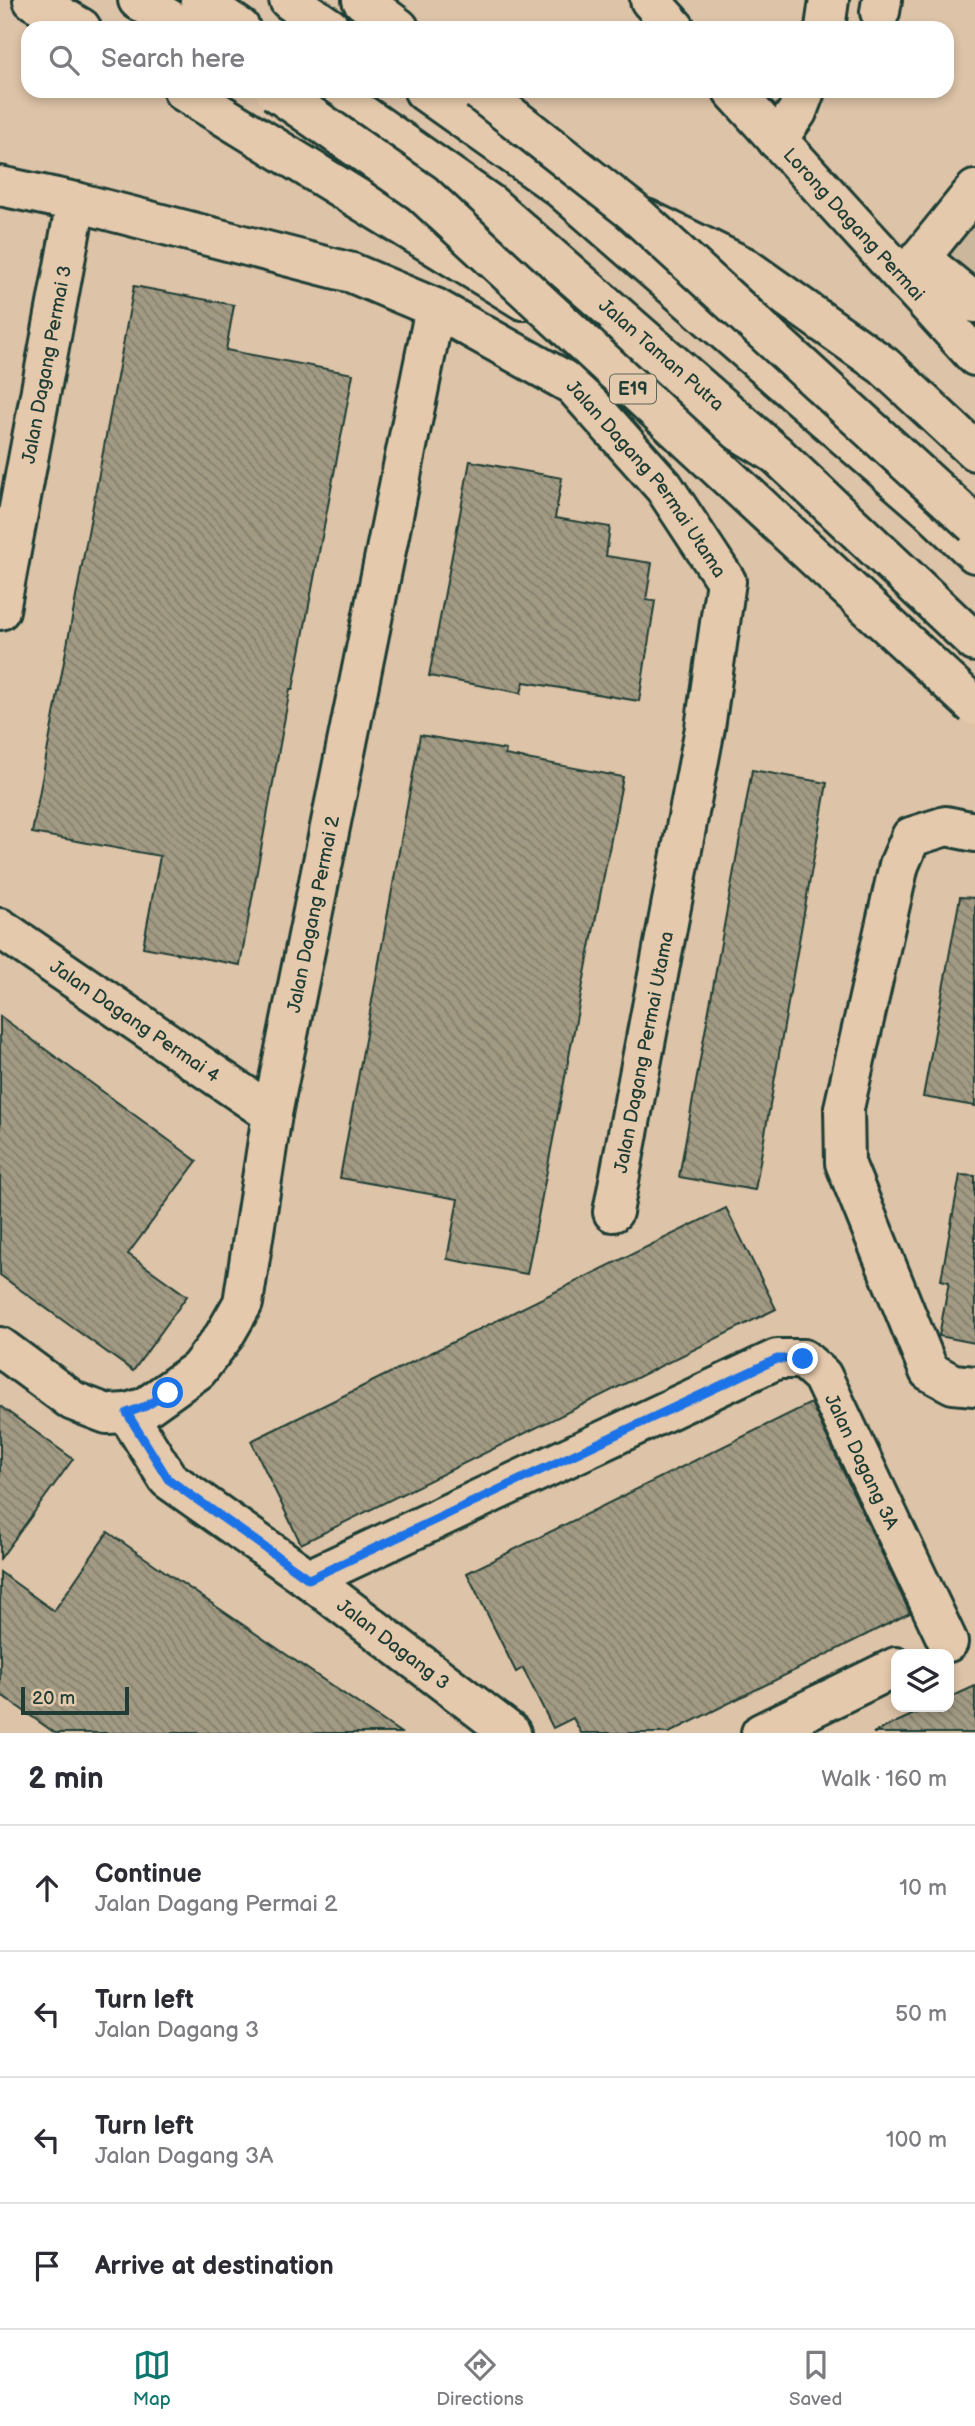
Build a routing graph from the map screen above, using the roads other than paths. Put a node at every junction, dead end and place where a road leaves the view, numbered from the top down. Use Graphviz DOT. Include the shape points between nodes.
graph roads {
  1 [pos="33,0"];
  2 [pos="138,0"];
  3 [pos="200,0"];
  4 [pos="289,0"];
  5 [pos="362,0"];
  6 [pos="650,0"];
  7 [pos="829,0"];
  8 [pos="69,21"];
  9 [pos="172,21"];
  10 [pos="230,21"];
  11 [pos="320,21"];
  12 [pos="390,21"];
  13 [pos="669,21"];
  14 [pos="826,21"];
  15 [pos="194,98"];
  16 [pos="285,98"];
  17 [pos="339,98"];
  18 [pos="434,98"];
  19 [pos="488,98"];
  20 [pos="739,98"];
  21 [pos="802,98"];
  22 [pos="778,140"];
  23 [pos="0,186"];
  24 [pos="975,190"];
  25 [pos="76,202"];
  26 [pos="632,211"];
  27 [pos="914,271"];
  28 [pos="975,303"];
  29 [pos="435,308"];
  30 [pos="975,356"];
  31 [pos="975,451"];
  32 [pos="776,454"];
  33 [pos="975,502"];
  34 [pos="930,510"];
  35 [pos="975,525"];
  36 [pos="975,553"];
  37 [pos="0,610"];
  38 [pos="975,642"];
  39 [pos="975,706"];
  40 [pos="975,832"];
  41 [pos="0,928"];
  42 [pos="272,1114"];
  43 [pos="613,1212"];
  44 [pos="0,1347"];
  45 [pos="975,1386"];
  46 [pos="127,1413"];
  47 [pos="309,1579"];
  48 [pos="949,1643"];
  49 [pos="891,1669"];
  50 [pos="511,1733"];
  51 [pos="761,1733"];
  1 -- 8 [label="main road"];
  2 -- 9 [label="main road"];
  3 -- 10 [label="main road"];
  4 -- 11 [label="main road"];
  5 -- 12 [label="main road"];
  6 -- 13 [label="main road"];
  7 -- 14 [label="main road"];
  15 -- 32 [label="main road"];
  16 -- 39 [label="main road, E19, bridge" via="422,193"];
  17 -- 32 [label="main road, Jalan Taman Putra" via="490,204"];
  18 -- 34 [label="main road" via="558,186"];
  19 -- 26 [label="main road, bridge"];
  20 -- 22 [label="main road, Lorong Dagang Permai"];
  21 -- 22 [label="main road"];
  22 -- 27 [label="main road, Lorong Dagang Permai"];
  23 -- 25 [label="main road, Jalan Dagang Permai Utama"];
  24 -- 27 [label="main road"];
  25 -- 29 [label="main road, Jalan Dagang Permai Utama" via="352,273"];
  25 -- 37 [label="main road, Jalan Dagang Permai 3"];
  26 -- 31 [label="main road, bridge" via="743,266 884,366"];
  26 -- 35 [label="main road, bridge"];
  27 -- 28 [label="main road"];
  27 -- 30 [label="main road, Lorong Dagang Permai"];
  29 -- 42 [label="main road, Jalan Dagang Permai 2"];
  29 -- 43 [label="main road, Jalan Dagang Permai Utama" via="573,385 664,487 726,581 705,728"];
  32 -- 38 [label="main road, Jalan Taman Putra"];
  33 -- 34 [label="main road"];
  34 -- 36 [label="main road"];
  40 -- 45 [label="main road" via="946,826 911,837 899,865 844,1108 842,1137 845,1163 929,1371 953,1384"];
  41 -- 42 [label="main road, Jalan Dagang Permai 4"];
  42 -- 46 [label="main road, Jalan Dagang Permai 2" via="243,1303 198,1370 146,1406"];
  44 -- 46 [label="main road" via="73,1401 107,1414"];
  46 -- 47 [label="main road, Jalan Dagang 3" via="168,1479"];
  47 -- 48 [label="main road, Jalan Dagang 3A" via="777,1359 803,1359 822,1376"];
  47 -- 50 [label="main road, Jalan Dagang 3"];
  49 -- 51 [label="main road"];
}
